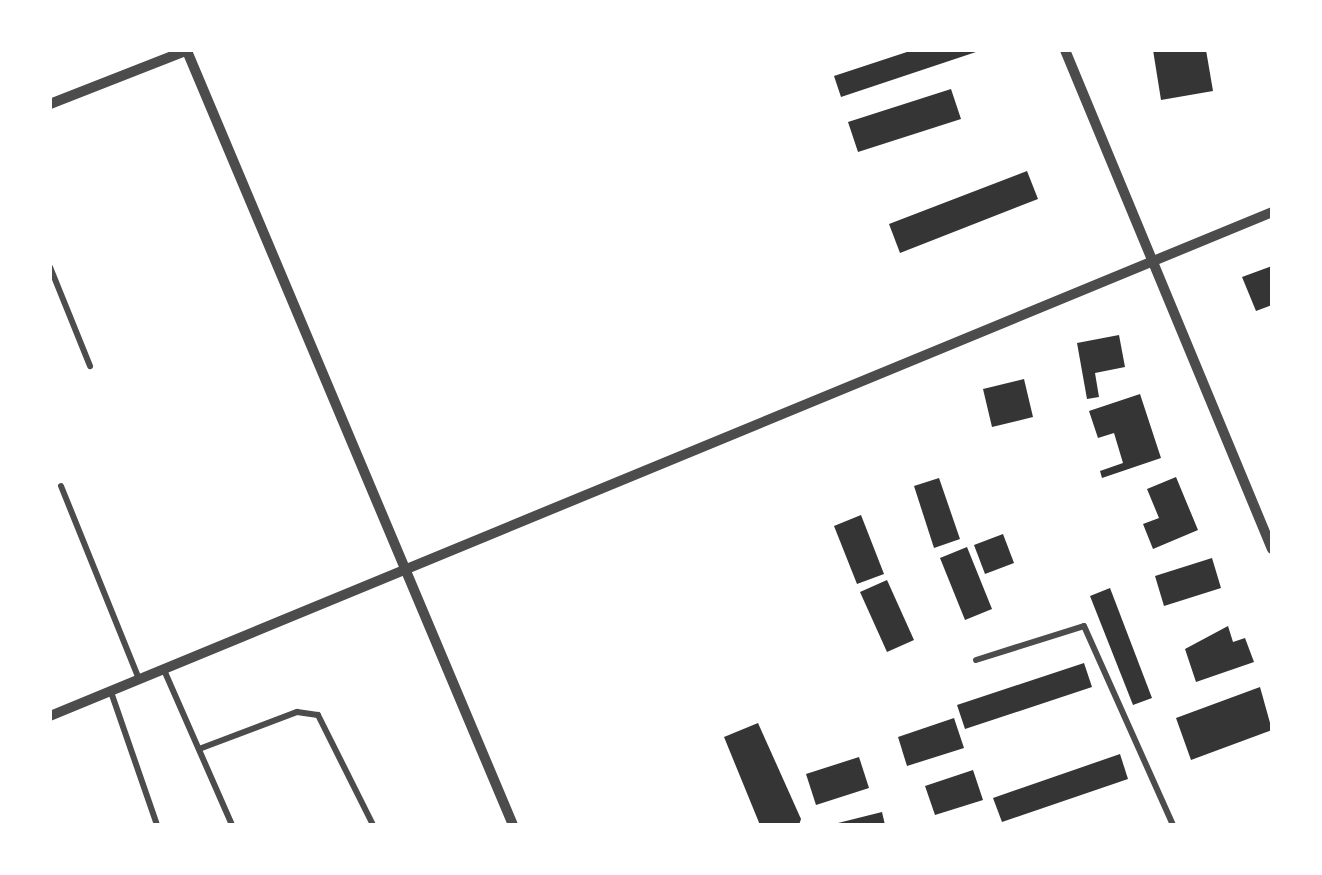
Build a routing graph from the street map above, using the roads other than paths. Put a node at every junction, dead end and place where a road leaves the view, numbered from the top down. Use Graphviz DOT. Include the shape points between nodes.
graph roads {
  1 [pos="187,50"];
  2 [pos="1066,50"];
  3 [pos="50,104"];
  4 [pos="1272,212"];
  5 [pos="1150,261"];
  6 [pos="50,267"];
  7 [pos="90,366"];
  8 [pos="61,486"];
  9 [pos="1272,549"];
  10 [pos="403,563"];
  11 [pos="976,660"];
  12 [pos="164,668"];
  13 [pos="140,679"];
  14 [pos="111,690"];
  15 [pos="50,716"];
  16 [pos="200,748"];
  17 [pos="157,825"];
  18 [pos="232,825"];
  19 [pos="373,825"];
  20 [pos="514,825"];
  21 [pos="1172,825"];
  1 -- 3 [label="street"];
  1 -- 10 [label="street"];
  2 -- 5 [label="street"];
  4 -- 5 [label="street"];
  5 -- 9 [label="street"];
  5 -- 10 [label="street"];
  6 -- 7 [label="lane"];
  8 -- 13 [label="lane"];
  10 -- 12 [label="street"];
  10 -- 20 [label="street"];
  11 -- 21 [label="lane" via="1084,626"];
  12 -- 13 [label="street"];
  12 -- 16 [label="lane"];
  13 -- 14 [label="street"];
  14 -- 15 [label="street"];
  14 -- 17 [label="lane"];
  16 -- 18 [label="lane"];
  16 -- 19 [label="lane" via="297,712 318,714"];
}
